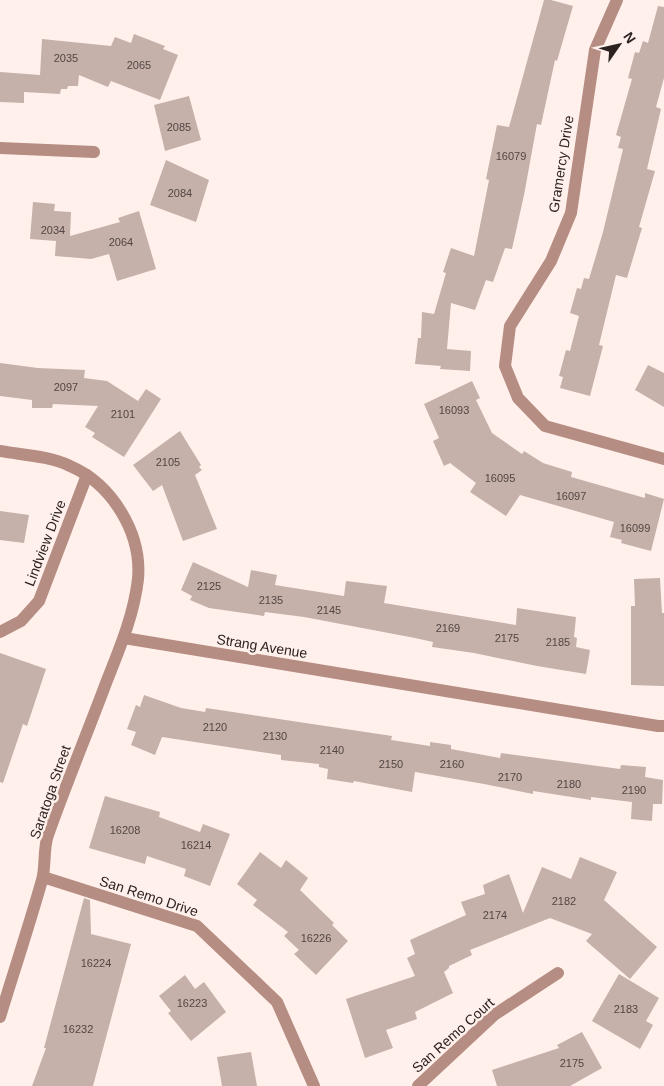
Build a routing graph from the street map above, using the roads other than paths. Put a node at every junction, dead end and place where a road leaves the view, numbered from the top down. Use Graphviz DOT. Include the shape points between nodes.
graph roads {
  1 [pos="617,0"];
  2 [pos="0,148"];
  3 [pos="94,152"];
  4 [pos="0,451"];
  5 [pos="664,459"];
  6 [pos="87,475"];
  7 [pos="0,632"];
  8 [pos="124,638"];
  9 [pos="664,726"];
  10 [pos="43,877"];
  11 [pos="558,973"];
  12 [pos="0,1017"];
  13 [pos="314,1086"];
  14 [pos="418,1086"];
  1 -- 5 [label="street, Gramercy Drive" via="594,50 571,213 551,261 510,326 505,366 518,398 545,426"];
  2 -- 3 [label="street"];
  4 -- 6 [label="street" via="55,460"];
  6 -- 7 [label="street, Lindview Drive" via="39,601 21,621"];
  6 -- 8 [label="street" via="112,498 133,538 138,578"];
  8 -- 9 [label="street, Strang Avenue"];
  8 -- 10 [label="street, Saratoga Street" via="47,838"];
  10 -- 12 [label="street, Saratoga Street"];
  10 -- 13 [label="street, San Remo Drive" via="197,926 278,1002"];
  11 -- 14 [label="street, San Remo Court" via="494,1015"];
}
